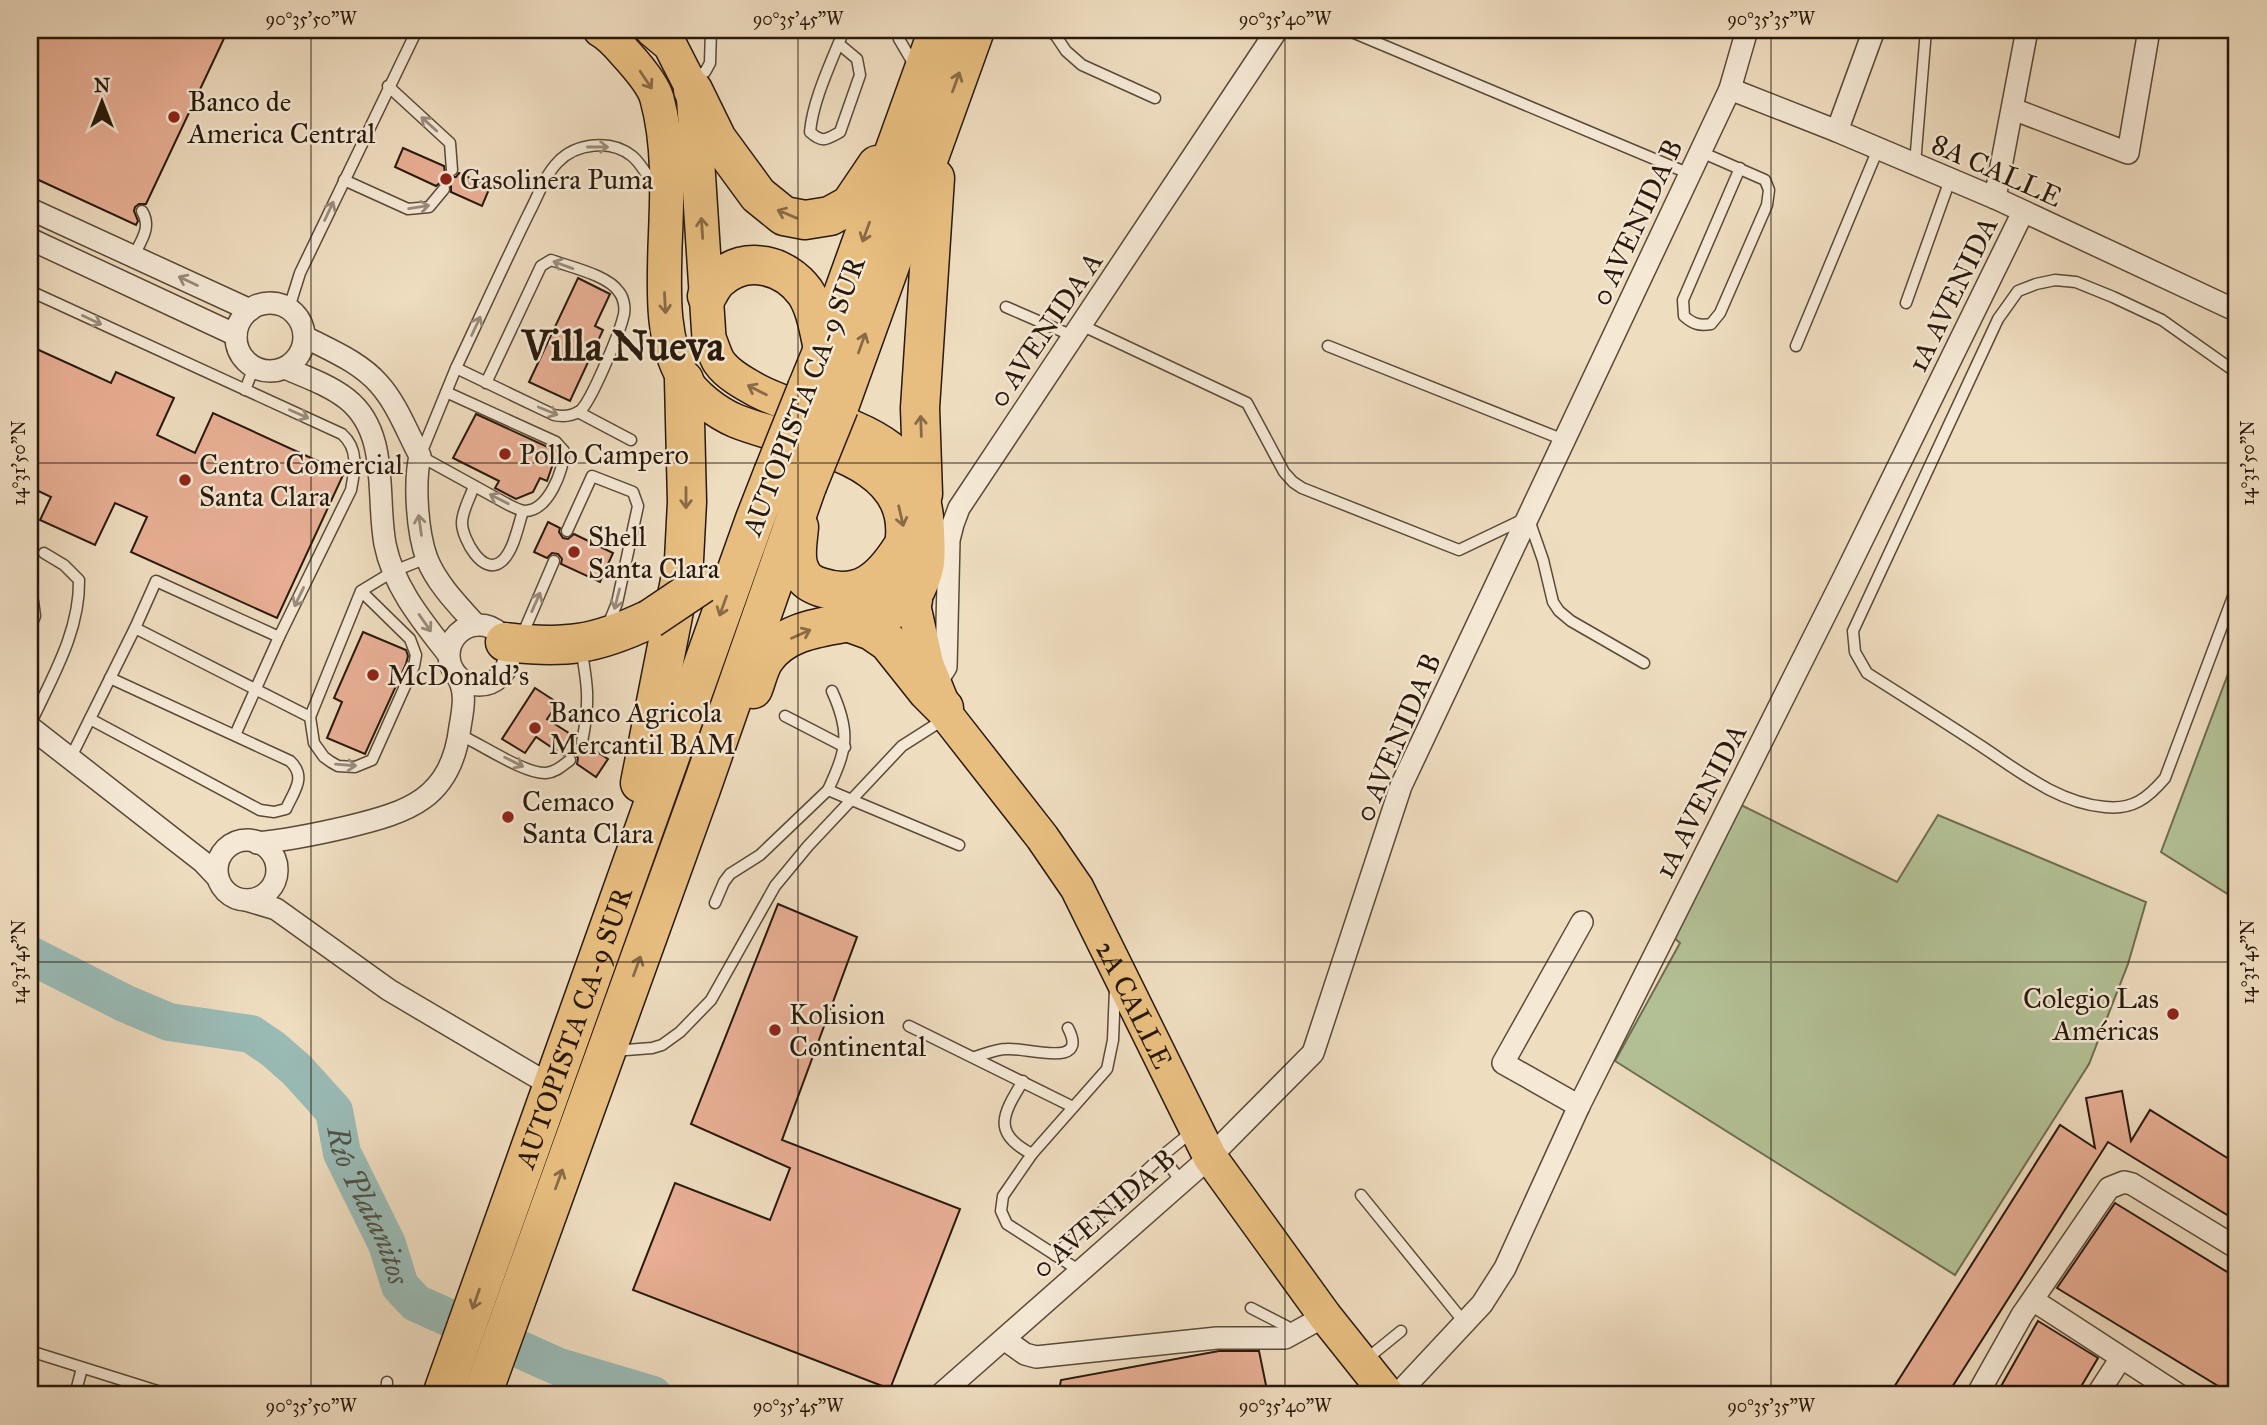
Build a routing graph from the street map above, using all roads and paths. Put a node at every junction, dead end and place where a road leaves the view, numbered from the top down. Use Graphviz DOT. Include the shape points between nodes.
graph roads {
  1 [pos="417,30"];
  2 [pos="600,30"];
  3 [pos="652,30"];
  4 [pos="711,30"];
  5 [pos="844,30"];
  6 [pos="897,30"];
  7 [pos="938,30"];
  8 [pos="975,30"];
  9 [pos="1049,30"];
  10 [pos="1277,30"];
  11 [pos="1347,30"];
  12 [pos="1747,30"];
  13 [pos="1874,30"];
  14 [pos="1926,30"];
  15 [pos="2027,30"];
  16 [pos="2149,30"];
  17 [pos="839,44"];
  18 [pos="921,77"];
  19 [pos="690,84"];
  20 [pos="388,86"];
  21 [pos="1730,89"];
  22 [pos="1155,97"];
  23 [pos="2012,109"];
  24 [pos="922,127"];
  25 [pos="1837,131"];
  26 [pos="1878,149"];
  27 [pos="1701,152"];
  28 [pos="1915,164"];
  29 [pos="1740,168"];
  30 [pos="453,170"];
  31 [pos="1690,174"];
  32 [pos="344,180"];
  33 [pos="1950,180"];
  34 [pos="444,189"];
  35 [pos="1995,198"];
  36 [pos="667,205"];
  37 [pos="30,209"];
  38 [pos="142,211"];
  39 [pos="2023,212"];
  40 [pos="30,239"];
  41 [pos="134,256"];
  42 [pos="30,291"];
  43 [pos="706,296"];
  44 [pos="1906,303"];
  45 [pos="1006,307"];
  46 [pos="289,308"];
  47 [pos="250,310"];
  48 [pos="2237,311"];
  49 [pos="1077,330"];
  50 [pos="236,335"];
  51 [pos="305,337"];
  52 [pos="1328,346"];
  53 [pos="1796,346"];
  54 [pos="823,349"];
  55 [pos="254,367"];
  56 [pos="285,368"];
  57 [pos="456,368"];
  58 [pos="2237,373"];
  59 [pos="684,380"];
  60 [pos="486,383"];
  61 [pos="245,390"];
  62 [pos="446,392"];
  63 [pos="823,397"];
  64 [pos="578,412"];
  65 [pos="631,440"];
  66 [pos="1564,440"];
  67 [pos="420,456"];
  68 [pos="474,486"];
  69 [pos="794,488"];
  70 [pos="923,494"];
  71 [pos="523,511"];
  72 [pos="1528,517"];
  73 [pos="755,519"];
  74 [pos="567,531"];
  75 [pos="901,549"];
  76 [pos="44,553"];
  77 [pos="427,558"];
  78 [pos="554,561"];
  79 [pos="394,571"];
  80 [pos="2237,586"];
  81 [pos="361,592"];
  82 [pos="30,599"];
  83 [pos="913,600"];
  84 [pos="850,623"];
  85 [pos="30,628"];
  86 [pos="135,628"];
  87 [pos="500,637"];
  88 [pos="279,638"];
  89 [pos="590,641"];
  90 [pos="448,654"];
  91 [pos="1644,663"];
  92 [pos="457,676"];
  93 [pos="110,678"];
  94 [pos="483,685"];
  95 [pos="256,690"];
  96 [pos="832,691"];
  97 [pos="464,699"];
  98 [pos="942,703"];
  99 [pos="785,716"];
  100 [pos="310,717"];
  101 [pos="90,719"];
  102 [pos="30,726"];
  103 [pos="234,735"];
  104 [pos="460,735"];
  105 [pos="582,742"];
  106 [pos="845,747"];
  107 [pos="70,760"];
  108 [pos="570,760"];
  109 [pos="701,789"];
  110 [pos="828,790"];
  111 [pos="852,800"];
  112 [pos="295,839"];
  113 [pos="257,842"];
  114 [pos="231,845"];
  115 [pos="959,845"];
  116 [pos="185,848"];
  117 [pos="218,878"];
  118 [pos="275,878"];
  119 [pos="246,900"];
  120 [pos="715,903"];
  121 [pos="289,918"];
  122 [pos="1582,922"];
  123 [pos="606,936"];
  124 [pos="1116,965"];
  125 [pos="909,1026"];
  126 [pos="1068,1028"];
  127 [pos="606,1052"];
  128 [pos="975,1057"];
  129 [pos="1023,1081"];
  130 [pos="552,1086"];
  131 [pos="1579,1106"];
  132 [pos="1073,1107"];
  133 [pos="1203,1142"];
  134 [pos="1032,1154"];
  135 [pos="1162,1156"];
  136 [pos="1181,1181"];
  137 [pos="1361,1195"];
  138 [pos="2237,1248"];
  139 [pos="1055,1255"];
  140 [pos="1080,1271"];
  141 [pos="2033,1300"];
  142 [pos="1251,1308"];
  143 [pos="1325,1316"];
  144 [pos="1464,1322"];
  145 [pos="1401,1331"];
  146 [pos="1296,1334"];
  147 [pos="1004,1339"];
  148 [pos="30,1351"];
  149 [pos="2122,1358"];
  150 [pos="1362,1362"];
  151 [pos="82,1368"];
  152 [pos="387,1382"];
  153 [pos="75,1395"];
  154 [pos="170,1395"];
  155 [pos="386,1395"];
  156 [pos="442,1395"];
  157 [pos="482,1395"];
  158 [pos="940,1395"];
  159 [pos="1388,1395"];
  160 [pos="1397,1395"];
  161 [pos="1977,1395"];
  162 [pos="2097,1395"];
  163 [pos="2179,1395"];
  1 -- 20 [label="lane"];
  2 -- 36 [label="main road, one-way" via="634,62 657,96"];
  3 -- 19 [label="main road" via="670,45"];
  4 -- 19 [label="lane" via="710,63"];
  5 -- 17 [label="lane"];
  6 -- 18 [label="lane"];
  7 -- 18 [label="highway, AUTOPISTA CA-9 SUR"];
  24 -- 8 [label="highway, AUTOPISTA CA-9 SUR, one-way"];
  9 -- 22 [label="lane" via="1082,65"];
  10 -- 49 [label="street, 0 AVENIDA A"];
  11 -- 31 [label="lane"];
  12 -- 21 [label="street, 0 AVENIDA B"];
  13 -- 25 [label="street"];
  14 -- 28 [label="lane"];
  15 -- 23 [label="street, 1A AVENIDA"];
  16 -- 23 [label="street" via="2128,153"];
  17 -- 17 [label="lane" via="857,59 860,75 840,132 827,140 817,139 810,132 811,118"];
  18 -- 24 [label="highway, AUTOPISTA CA-9 SUR"];
  24 -- 19 [label="highway, one-way" via="850,205 830,216 805,220 784,216 758,195 717,139"];
  43 -- 19 [label="main road, one-way"];
  30 -- 20 [label="lane, one-way" via="450,143"];
  20 -- 32 [label="lane"];
  21 -- 25 [label="street, 8A CALLE"];
  21 -- 27 [label="street, 0 AVENIDA B"];
  23 -- 35 [label="street, 1A AVENIDA"];
  24 -- 54 [label="highway, AUTOPISTA CA-9 SUR, one-way"];
  63 -- 24 [label="highway, AUTOPISTA CA-9 SUR, one-way"];
  70 -- 24 [label="highway, one-way"];
  25 -- 26 [label="street, 8A CALLE"];
  26 -- 28 [label="street, 8A CALLE"];
  26 -- 53 [label="lane"];
  27 -- 29 [label="lane"];
  27 -- 31 [label="street, 0 AVENIDA B"];
  28 -- 33 [label="street, 8A CALLE"];
  29 -- 29 [label="lane" via="1765,180 1767,205 1720,313 1703,326 1684,316 1683,300"];
  31 -- 66 [label="street, 0 AVENIDA B"];
  32 -- 34 [label="lane, one-way" via="408,209 429,207"];
  46 -- 32 [label="lane, one-way" via="300,273"];
  33 -- 35 [label="street, 8A CALLE"];
  33 -- 44 [label="lane"];
  35 -- 39 [label="street, 8A CALLE"];
  57 -- 36 [label="lane, one-way" via="527,217 559,161 587,146 619,149 633,156"];
  36 -- 59 [label="main road, one-way" via="666,321"];
  37 -- 41 [label="street"];
  38 -- 41 [label="lane" via="147,225"];
  39 -- 48 [label="street, 8A CALLE"];
  39 -- 131 [label="street, 1A AVENIDA"];
  40 -- 50 [label="street"];
  47 -- 41 [label="street, one-way"];
  42 -- 61 [label="lane, one-way"];
  43 -- 54 [label="highway" via="718,279 733,269 757,264 776,268 806,294"];
  70 -- 43 [label="main road, one-way" via="902,457 873,436 766,395 719,363 709,338"];
  45 -- 49 [label="lane"];
  46 -- 47 [label="street" via="268,303"];
  46 -- 51 [label="street"];
  47 -- 50 [label="street"];
  49 -- 72 [label="lane" via="1247,402 1284,472 1302,488 1450,549 1459,550"];
  49 -- 98 [label="street, 0 AVENIDA A" via="955,516 949,540"];
  50 -- 55 [label="street" via="240,354"];
  51 -- 56 [label="street" via="299,355"];
  51 -- 67 [label="street" via="379,383"];
  52 -- 66 [label="lane"];
  54 -- 63 [label="highway, AUTOPISTA CA-9 SUR"];
  55 -- 56 [label="street"];
  55 -- 61 [label="lane"];
  56 -- 79 [label="street" via="347,399 368,424 380,471 386,545"];
  57 -- 60 [label="lane"];
  57 -- 62 [label="lane"];
  58 -- 80 [label="lane" via="2162,320 2076,282 2055,280 2018,291 1998,319 1853,631 1855,652 1867,673 2035,781 2072,802 2125,806 2148,797 2165,778"];
  59 -- 75 [label="main road, 2A CALLE, one-way" via="734,421 810,444 869,470 895,496 902,516"];
  59 -- 123 [label="highway, one-way" via="684,561"];
  60 -- 64 [label="lane, one-way" via="554,415"];
  64 -- 60 [label="lane, one-way" via="589,399 624,308 619,291 606,280 551,261 541,266"];
  61 -- 88 [label="lane, one-way" via="342,434 351,441 354,456 351,490"];
  62 -- 67 [label="lane"];
  62 -- 71 [label="lane" via="556,442 564,451 550,496 536,508"];
  63 -- 69 [label="highway, AUTOPISTA CA-9 SUR, bridge"];
  64 -- 65 [label="lane"];
  66 -- 72 [label="street, 0 AVENIDA B"];
  67 -- 68 [label="lane"];
  77 -- 67 [label="street, one-way" via="417,499"];
  71 -- 68 [label="lane, one-way"];
  68 -- 71 [label="lane" via="462,527 476,557 487,563 501,562 511,548"];
  69 -- 73 [label="highway, AUTOPISTA CA-9 SUR"];
  69 -- 75 [label="highway" via="797,553 800,570 809,583 846,592 869,585"];
  69 -- 109 [label="highway, AUTOPISTA CA-9 SUR"];
  70 -- 83 [label="main road" via="929,560"];
  72 -- 91 [label="lane" via="1559,611"];
  72 -- 133 [label="street, 0 AVENIDA B" via="1401,786 1313,1053"];
  73 -- 89 [label="highway, bridge" via="732,554 702,583 650,619 617,635"];
  73 -- 123 [label="highway, AUTOPISTA CA-9 SUR, one-way"];
  74 -- 89 [label="lane, one-way" via="592,476 633,492 638,506 617,603 612,620"];
  75 -- 83 [label="main road, 2A CALLE"];
  76 -- 102 [label="lane" via="79,580 79,600 70,637"];
  77 -- 79 [label="lane"];
  77 -- 87 [label="street" via="455,601"];
  87 -- 78 [label="lane, one-way"];
  79 -- 81 [label="lane"];
  79 -- 90 [label="street, one-way" via="408,600"];
  81 -- 100 [label="lane"];
  100 -- 81 [label="lane, one-way" via="314,743 324,757 338,766 372,761 414,666 416,655 410,639"];
  82 -- 85 [label="lane" via="36,608"];
  83 -- 84 [label="highway"];
  83 -- 98 [label="main road, 2A CALLE" via="927,665"];
  84 -- 98 [label="highway" via="888,642"];
  109 -- 84 [label="highway, one-way" via="736,742 761,667 773,650 813,628"];
  86 -- 88 [label="lane" via="156,581"];
  86 -- 93 [label="lane"];
  86 -- 95 [label="lane"];
  87 -- 89 [label="highway" via="542,646"];
  87 -- 90 [label="street" via="460,632"];
  87 -- 94 [label="street" via="509,650 509,660 492,682"];
  88 -- 95 [label="lane"];
  89 -- 105 [label="lane" via="589,710"];
  90 -- 92 [label="street"];
  92 -- 94 [label="street"];
  92 -- 97 [label="street"];
  93 -- 101 [label="lane"];
  93 -- 103 [label="lane"];
  94 -- 97 [label="street"];
  95 -- 100 [label="lane"];
  95 -- 103 [label="lane"];
  96 -- 106 [label="lane" via="842,713"];
  97 -- 104 [label="street"];
  98 -- 111 [label="lane"];
  98 -- 124 [label="main road, 2A CALLE" via="1077,888"];
  99 -- 106 [label="lane"];
  101 -- 103 [label="lane" via="260,810 286,809 299,779 298,768"];
  101 -- 107 [label="lane"];
  102 -- 107 [label="street"];
  104 -- 108 [label="lane, one-way" via="524,768 545,773"];
  104 -- 112 [label="street" via="443,780 410,808"];
  106 -- 110 [label="lane"];
  107 -- 116 [label="street"];
  127 -- 109 [label="highway, AUTOPISTA CA-9 SUR, one-way"];
  110 -- 111 [label="lane"];
  110 -- 120 [label="lane" via="760,855 730,874"];
  111 -- 115 [label="lane"];
  111 -- 127 [label="lane" via="775,886 711,1000 680,1032 652,1048"];
  112 -- 113 [label="street"];
  112 -- 118 [label="street"];
  113 -- 114 [label="street"];
  113 -- 118 [label="street" via="272,854"];
  114 -- 116 [label="street"];
  114 -- 117 [label="street" via="219,860"];
  116 -- 117 [label="street"];
  117 -- 119 [label="street" via="229,894"];
  118 -- 119 [label="street" via="262,896"];
  118 -- 121 [label="street" via="276,897"];
  119 -- 121 [label="street"];
  121 -- 130 [label="street" via="389,990"];
  122 -- 131 [label="street" via="1503,1063"];
  123 -- 130 [label="highway, AUTOPISTA CA-9 SUR"];
  124 -- 132 [label="lane" via="1107,1069"];
  124 -- 133 [label="main road, 2A CALLE"];
  125 -- 128 [label="lane"];
  126 -- 128 [label="lane" via="1074,1042 1068,1051 1010,1048"];
  157 -- 127 [label="highway, AUTOPISTA CA-9 SUR, one-way"];
  128 -- 129 [label="lane"];
  129 -- 132 [label="lane"];
  129 -- 134 [label="lane" via="1006,1109 1004,1126 1009,1140"];
  130 -- 156 [label="highway, AUTOPISTA CA-9 SUR, one-way"];
  131 -- 144 [label="street, 1A AVENIDA" via="1505,1268"];
  132 -- 134 [label="lane"];
  133 -- 135 [label="lane"];
  133 -- 136 [label="street, 0 AVENIDA B"];
  133 -- 143 [label="main road, 2A CALLE"];
  134 -- 139 [label="lane" via="1003,1196 1000,1211 1007,1224"];
  135 -- 136 [label="lane"];
  135 -- 139 [label="lane"];
  136 -- 140 [label="street, 0 AVENIDA B"];
  137 -- 144 [label="lane"];
  138 -- 141 [label="street" via="2132,1184 2116,1184 2103,1194"];
  139 -- 140 [label="lane"];
  140 -- 147 [label="street, 0 AVENIDA B"];
  141 -- 149 [label="street"];
  141 -- 161 [label="street"];
  142 -- 146 [label="lane"];
  143 -- 146 [label="street"];
  143 -- 150 [label="main road, 2A CALLE"];
  144 -- 160 [label="street, 1A AVENIDA"];
  145 -- 150 [label="lane"];
  146 -- 147 [label="street" via="1036,1357"];
  147 -- 158 [label="street, 0 AVENIDA B"];
  148 -- 151 [label="lane"];
  149 -- 162 [label="street"];
  149 -- 163 [label="street"];
  150 -- 159 [label="main road, 2A CALLE"];
  151 -- 153 [label="lane"];
  151 -- 154 [label="lane"];
  152 -- 155 [label="lane"];
}
